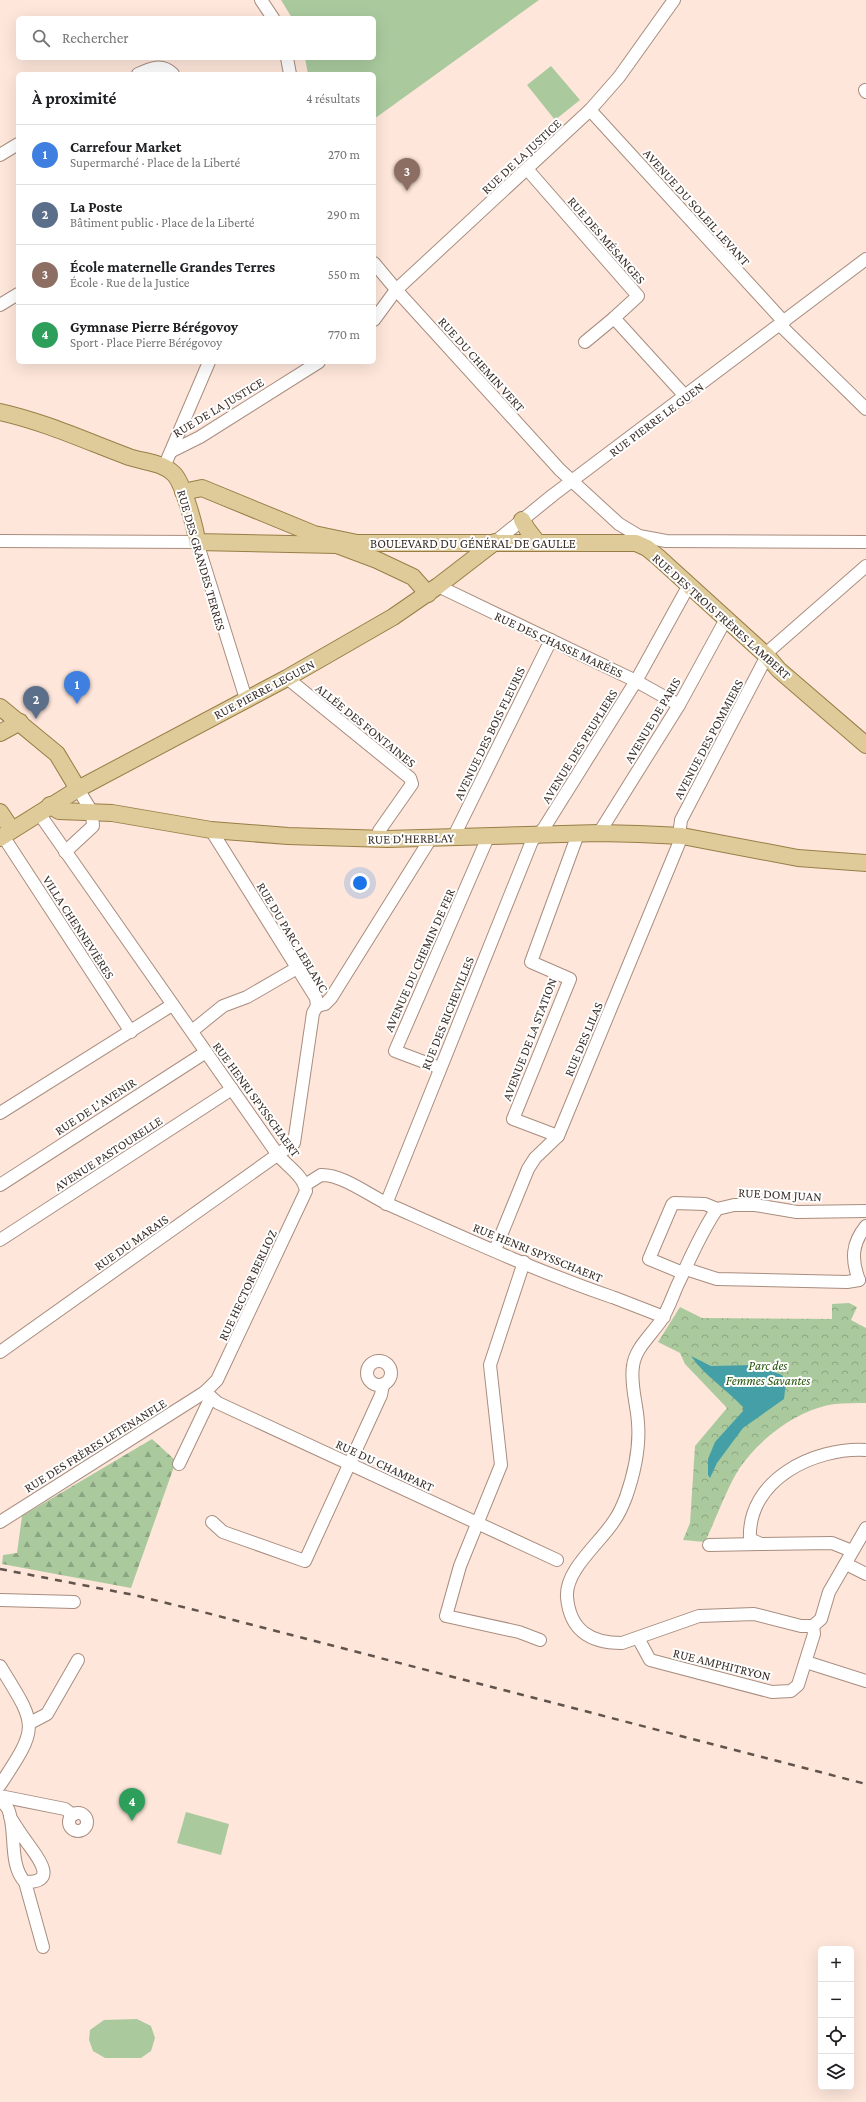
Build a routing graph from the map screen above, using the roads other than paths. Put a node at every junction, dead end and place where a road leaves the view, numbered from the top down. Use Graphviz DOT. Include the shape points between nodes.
graph roads {
  1 [pos="261,0"];
  2 [pos="674,0"];
  3 [pos="273,16"];
  4 [pos="287,60"];
  5 [pos="142,72"];
  6 [pos="169,72"];
  7 [pos="290,72"];
  8 [pos="590,110"];
  9 [pos="16,145"];
  10 [pos="0,155"];
  11 [pos="527,170"];
  12 [pos="866,259"];
  13 [pos="376,265"];
  14 [pos="396,290"];
  15 [pos="16,295"];
  16 [pos="0,305"];
  17 [pos="376,317"];
  18 [pos="614,318"];
  19 [pos="782,323"];
  20 [pos="585,342"];
  21 [pos="209,364"];
  22 [pos="316,364"];
  23 [pos="686,397"];
  24 [pos="866,409"];
  25 [pos="0,412"];
  26 [pos="180,430"];
  27 [pos="192,441"];
  28 [pos="172,451"];
  29 [pos="164,467"];
  30 [pos="573,481"];
  31 [pos="183,492"];
  32 [pos="522,520"];
  33 [pos="620,524"];
  34 [pos="313,539"];
  35 [pos="0,542"];
  36 [pos="197,542"];
  37 [pos="336,542"];
  38 [pos="495,542"];
  39 [pos="537,542"];
  40 [pos="613,542"];
  41 [pos="643,542"];
  42 [pos="860,542"];
  43 [pos="369,543"];
  44 [pos="377,560"];
  45 [pos="866,566"];
  46 [pos="689,585"];
  47 [pos="437,587"];
  48 [pos="726,619"];
  49 [pos="551,640"];
  50 [pos="767,656"];
  51 [pos="287,678"];
  52 [pos="636,681"];
  53 [pos="246,699"];
  54 [pos="679,705"];
  55 [pos="0,707"];
  56 [pos="20,722"];
  57 [pos="0,733"];
  58 [pos="866,744"];
  59 [pos="78,789"];
  60 [pos="44,809"];
  61 [pos="0,812"];
  62 [pos="92,812"];
  63 [pos="212,830"];
  64 [pos="599,833"];
  65 [pos="578,834"];
  66 [pos="5,835"];
  67 [pos="538,836"];
  68 [pos="680,836"];
  69 [pos="488,837"];
  70 [pos="430,838"];
  71 [pos="453,838"];
  72 [pos="380,839"];
  73 [pos="65,852"];
  74 [pos="866,863"];
  75 [pos="297,968"];
  76 [pos="172,1005"];
  77 [pos="317,1006"];
  78 [pos="192,1031"];
  79 [pos="131,1032"];
  80 [pos="206,1052"];
  81 [pos="440,1068"];
  82 [pos="232,1089"];
  83 [pos="0,1113"];
  84 [pos="558,1136"];
  85 [pos="278,1155"];
  86 [pos="0,1185"];
  87 [pos="305,1185"];
  88 [pos="386,1204"];
  89 [pos="717,1209"];
  90 [pos="866,1211"];
  91 [pos="866,1226"];
  92 [pos="0,1240"];
  93 [pos="497,1245"];
  94 [pos="524,1262"];
  95 [pos="684,1271"];
  96 [pos="862,1282"];
  97 [pos="664,1317"];
  98 [pos="0,1352"];
  99 [pos="383,1385"];
  100 [pos="208,1394"];
  101 [pos="866,1450"];
  102 [pos="179,1464"];
  103 [pos="348,1464"];
  104 [pos="0,1522"];
  105 [pos="212,1522"];
  106 [pos="478,1523"];
  107 [pos="866,1528"];
  108 [pos="761,1544"];
  109 [pos="709,1546"];
  110 [pos="852,1551"];
  111 [pos="846,1564"];
  112 [pos="576,1569"];
  113 [pos="866,1574"];
  114 [pos="0,1600"];
  115 [pos="74,1602"];
  116 [pos="814,1626"];
  117 [pos="638,1638"];
  118 [pos="540,1640"];
  119 [pos="78,1660"];
  120 [pos="806,1662"];
  121 [pos="0,1666"];
  122 [pos="866,1681"];
  123 [pos="30,1723"];
  124 [pos="0,1785"];
  125 [pos="0,1797"];
  126 [pos="73,1815"];
  127 [pos="10,1817"];
  128 [pos="25,1882"];
  129 [pos="43,1947"];
  1 -- 3 [label="street"];
  2 -- 8 [label="street, RUE DE LA JUSTICE" via="619,78"];
  4 -- 7 [label="street"];
  5 -- 6 [label="street" via="160,67"];
  8 -- 11 [label="street, RUE DE LA JUSTICE"];
  8 -- 19 [label="street, AVENUE DU SOLEIL LEVANT"];
  9 -- 10 [label="street"];
  11 -- 14 [label="street, RUE DE LA JUSTICE"];
  11 -- 18 [label="street, RUE DES MÉSANGES" via="638,296"];
  12 -- 19 [label="street, RUE PIERRE LE GUEN"];
  13 -- 14 [label="street, RUE DU CHEMIN VERT"];
  14 -- 17 [label="street, RUE DE LA JUSTICE"];
  14 -- 30 [label="street, RUE DU CHEMIN VERT" via="560,470"];
  15 -- 16 [label="street"];
  18 -- 20 [label="street"];
  18 -- 23 [label="street"];
  19 -- 23 [label="street, RUE PIERRE LE GUEN"];
  19 -- 24 [label="street, AVENUE DU SOLEIL LEVANT"];
  21 -- 26 [label="street"];
  22 -- 27 [label="street, RUE DE LA JUSTICE"];
  23 -- 30 [label="street, RUE PIERRE LE GUEN"];
  25 -- 29 [label="main road" via="42,422 130,457"];
  26 -- 27 [label="street"];
  26 -- 28 [label="street"];
  27 -- 28 [label="street, RUE DE LA JUSTICE"];
  28 -- 29 [label="street"];
  29 -- 31 [label="main road, RUE DES GRANDES TERRES" via="177,478"];
  30 -- 32 [label="street, RUE PIERRE LE GUEN"];
  30 -- 33 [label="street, RUE DES TROIS FRÈRES LAMBERT"];
  31 -- 34 [label="main road" via="202,488"];
  31 -- 36 [label="main road, RUE DES GRANDES TERRES"];
  32 -- 38 [label="street, RUE PIERRE LE GUEN"];
  32 -- 39 [label="main road"];
  33 -- 40 [label="street"];
  33 -- 41 [label="street, RUE DES TROIS FRÈRES LAMBERT"];
  34 -- 36 [label="main road, BOULEVARD DU GÉNÉRAL DE GAULLE"];
  34 -- 37 [label="main road, BOULEVARD DU GÉNÉRAL DE GAULLE"];
  35 -- 36 [label="street, BOULEVARD DU GÉNÉRAL DE GAULLE"];
  36 -- 53 [label="street, RUE DES GRANDES TERRES" via="204,572"];
  37 -- 43 [label="main road, BOULEVARD DU GÉNÉRAL DE GAULLE"];
  37 -- 44 [label="main road, RUE DES CHASSE MARÉES"];
  38 -- 39 [label="main road, BOULEVARD DU GÉNÉRAL DE GAULLE"];
  38 -- 43 [label="main road, BOULEVARD DU GÉNÉRAL DE GAULLE"];
  38 -- 47 [label="main road, RUE PIERRE LE GUEN"];
  39 -- 40 [label="main road, BOULEVARD DU GÉNÉRAL DE GAULLE"];
  40 -- 41 [label="main road, BOULEVARD DU GÉNÉRAL DE GAULLE"];
  41 -- 42 [label="street, BOULEVARD DU GÉNÉRAL DE GAULLE"];
  41 -- 46 [label="main road, RUE DES TROIS FRÈRES LAMBERT"];
  43 -- 44 [label="main road" via="370,552"];
  44 -- 47 [label="main road, RUE DES CHASSE MARÉES"];
  45 -- 50 [label="street, AVENUE DES POMMIERS" via="770,650"];
  46 -- 48 [label="main road, RUE DES TROIS FRÈRES LAMBERT"];
  46 -- 52 [label="street, AVENUE DES PEUPLIERS"];
  47 -- 49 [label="street, RUE DES CHASSE MARÉES"];
  47 -- 51 [label="main road, RUE PIERRE LEGUEN" via="393,617"];
  48 -- 50 [label="main road, RUE DES TROIS FRÈRES LAMBERT"];
  48 -- 54 [label="street, AVENUE DE PARIS"];
  49 -- 52 [label="street, RUE DES CHASSE MARÉES"];
  49 -- 71 [label="street, AVENUE DES BOIS FLEURIS"];
  50 -- 58 [label="main road, RUE DES TROIS FRÈRES LAMBERT" via="779,670"];
  50 -- 68 [label="street, AVENUE DES POMMIERS" via="681,820"];
  51 -- 53 [label="main road, RUE PIERRE LEGUEN"];
  51 -- 72 [label="street, ALLÉE DES FONTAINES" via="410,778 412,784 379,831"];
  52 -- 54 [label="street, RUE DES CHASSE MARÉES"];
  52 -- 67 [label="street, AVENUE DES PEUPLIERS"];
  53 -- 59 [label="main road, RUE PIERRE LEGUEN"];
  54 -- 64 [label="street, AVENUE DE PARIS"];
  55 -- 56 [label="main road"];
  56 -- 57 [label="main road"];
  56 -- 59 [label="main road" via="57,754"];
  59 -- 60 [label="main road, RUE PIERRE LEGUEN"];
  59 -- 62 [label="street"];
  60 -- 62 [label="main road, RUE D'HERBLAY" via="59,812"];
  60 -- 66 [label="main road, RUE PIERRE LEGUEN"];
  60 -- 73 [label="street, RUE HENRI SPYSSCHAERT"];
  61 -- 66 [label="main road"];
  62 -- 63 [label="main road, RUE D'HERBLAY"];
  62 -- 73 [label="street" via="93,826"];
  63 -- 72 [label="main road, RUE D'HERBLAY"];
  63 -- 75 [label="street, RUE DU PARC LEBLANC"];
  64 -- 65 [label="main road, RUE D'HERBLAY"];
  64 -- 68 [label="main road, RUE D'HERBLAY"];
  65 -- 67 [label="main road, RUE D'HERBLAY"];
  65 -- 84 [label="street, AVENUE DE LA STATION" via="531,962 570,979 513,1119"];
  66 -- 79 [label="street, VILLA CHENNEVIÈRES"];
  67 -- 69 [label="main road, RUE D'HERBLAY"];
  67 -- 81 [label="street, RUE DES RICHEVILLES" via="532,841"];
  68 -- 74 [label="main road, RUE D'HERBLAY" via="798,858"];
  68 -- 84 [label="street, RUE DES LILAS"];
  69 -- 71 [label="main road, RUE D'HERBLAY"];
  69 -- 81 [label="street, AVENUE DU CHEMIN DE FER" via="395,1050"];
  70 -- 71 [label="main road, RUE D'HERBLAY"];
  70 -- 72 [label="main road, RUE D'HERBLAY"];
  70 -- 77 [label="street, RUE DU PARC LEBLANC" via="331,998"];
  73 -- 76 [label="street, RUE HENRI SPYSSCHAERT"];
  75 -- 77 [label="street, RUE DU PARC LEBLANC" via="316,998"];
  75 -- 78 [label="street" via="247,997 223,1006"];
  76 -- 78 [label="street, RUE HENRI SPYSSCHAERT"];
  76 -- 79 [label="street"];
  77 -- 85 [label="street, RUE DU MARAIS" via="313,1013 296,1138 294,1143"];
  78 -- 80 [label="street, RUE HENRI SPYSSCHAERT"];
  79 -- 83 [label="street"];
  80 -- 82 [label="street, RUE HENRI SPYSSCHAERT"];
  80 -- 86 [label="street, RUE DE L'AVENIR"];
  81 -- 88 [label="street, RUE DES RICHEVILLES"];
  82 -- 85 [label="street, RUE HENRI SPYSSCHAERT"];
  82 -- 92 [label="street, AVENUE PASTOURELLE"];
  84 -- 93 [label="street, RUE DES LILAS" via="535,1158 528,1169"];
  85 -- 87 [label="street, RUE HENRI SPYSSCHAERT"];
  85 -- 98 [label="street, RUE DU MARAIS"];
  87 -- 88 [label="street, RUE HENRI SPYSSCHAERT" via="321,1175 328,1175"];
  87 -- 100 [label="street, RUE HECTOR BERLIOZ" via="306,1191 217,1380"];
  88 -- 94 [label="street, RUE HENRI SPYSSCHAERT"];
  89 -- 90 [label="street, RUE DOM JUAN" via="734,1205 755,1205 797,1212"];
  89 -- 95 [label="street" via="704,1227"];
  89 -- 95 [label="street" via="705,1204 672,1205 649,1259"];
  91 -- 96 [label="street" via="859,1234 853,1250 853,1265"];
  94 -- 97 [label="street, RUE HENRI SPYSSCHAERT"];
  94 -- 106 [label="street" via="490,1365 501,1465"];
  95 -- 96 [label="street" via="717,1279"];
  95 -- 97 [label="street"];
  97 -- 112 [label="street" via="640,1347 633,1365 638,1445 633,1476 614,1521"];
  99 -- 103 [label="street"];
  100 -- 102 [label="street, RUE HECTOR BERLIOZ"];
  100 -- 103 [label="street, RUE DU CHAMPART" via="218,1403"];
  100 -- 104 [label="street, RUE DES FRÈRES LETENANFLE"];
  101 -- 108 [label="street" via="844,1450 816,1456 771,1485 760,1499 750,1527 750,1539"];
  103 -- 105 [label="street" via="304,1561 223,1532"];
  103 -- 106 [label="street, RUE DU CHAMPART"];
  106 -- 112 [label="street, RUE DU CHAMPART"];
  106 -- 118 [label="street" via="460,1566 446,1616 519,1632"];
  107 -- 110 [label="street"];
  108 -- 109 [label="street"];
  108 -- 110 [label="street" via="832,1543"];
  110 -- 111 [label="street"];
  111 -- 113 [label="street"];
  111 -- 116 [label="street" via="829,1592 821,1619"];
  112 -- 117 [label="street" via="567,1595 569,1612 577,1626 596,1641 622,1643"];
  114 -- 115 [label="street"];
  116 -- 117 [label="street" via="801,1626 754,1614 699,1616"];
  116 -- 120 [label="street, RUE AMPHITRYON"];
  117 -- 120 [label="street, RUE AMPHITRYON" via="650,1660 772,1692 792,1691 798,1685"];
  119 -- 123 [label="street" via="47,1714"];
  120 -- 122 [label="street"];
  121 -- 123 [label="street" via="25,1706"];
  123 -- 124 [label="street" via="24,1749"];
  125 -- 126 [label="street" via="65,1809"];
  125 -- 127 [label="street"];
  127 -- 128 [label="street" via="12,1842 20,1876"];
  127 -- 128 [label="street" via="42,1863 44,1873 40,1879"];
  128 -- 129 [label="street"];
}
